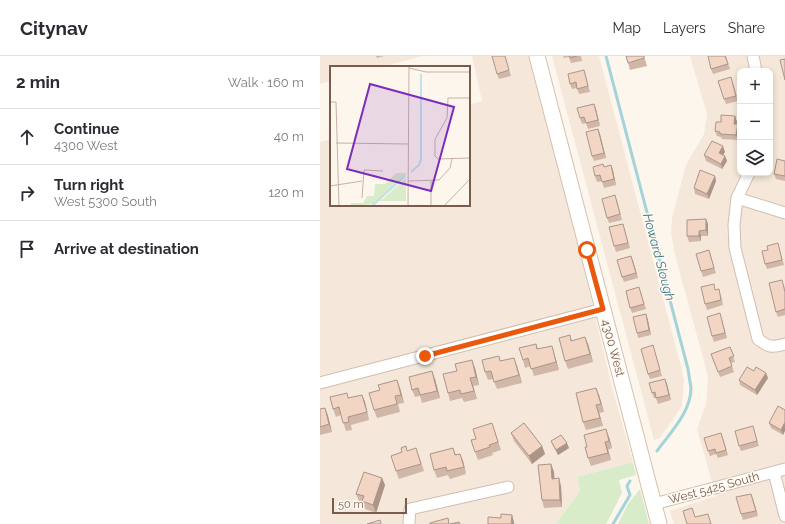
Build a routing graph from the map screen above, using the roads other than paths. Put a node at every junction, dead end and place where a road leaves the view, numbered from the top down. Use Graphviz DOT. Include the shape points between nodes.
graph roads {
  1 [pos="537,56"];
  2 [pos="753,56"];
  3 [pos="755,68"];
  4 [pos="748,176"];
  5 [pos="737,198"];
  6 [pos="785,213"];
  7 [pos="603,309"];
  8 [pos="785,344"];
  9 [pos="320,383"];
  10 [pos="785,469"];
  11 [pos="774,472"];
  12 [pos="508,487"];
  13 [pos="654,504"];
  14 [pos="785,516"];
  15 [pos="409,524"];
  16 [pos="659,524"];
  1 -- 7 [label="street, 4300 West"];
  2 -- 3 [label="street"];
  4 -- 5 [label="street"];
  5 -- 6 [label="street"];
  5 -- 8 [label="street" via="735,248 758,338 765,345 776,347"];
  7 -- 9 [label="street"];
  7 -- 13 [label="street, 4300 West"];
  10 -- 11 [label="street, West 5425 South"];
  11 -- 13 [label="street, West 5425 South"];
  11 -- 14 [label="street"];
  12 -- 15 [label="street" via="410,509"];
  13 -- 16 [label="street, 4300 West"];
}
